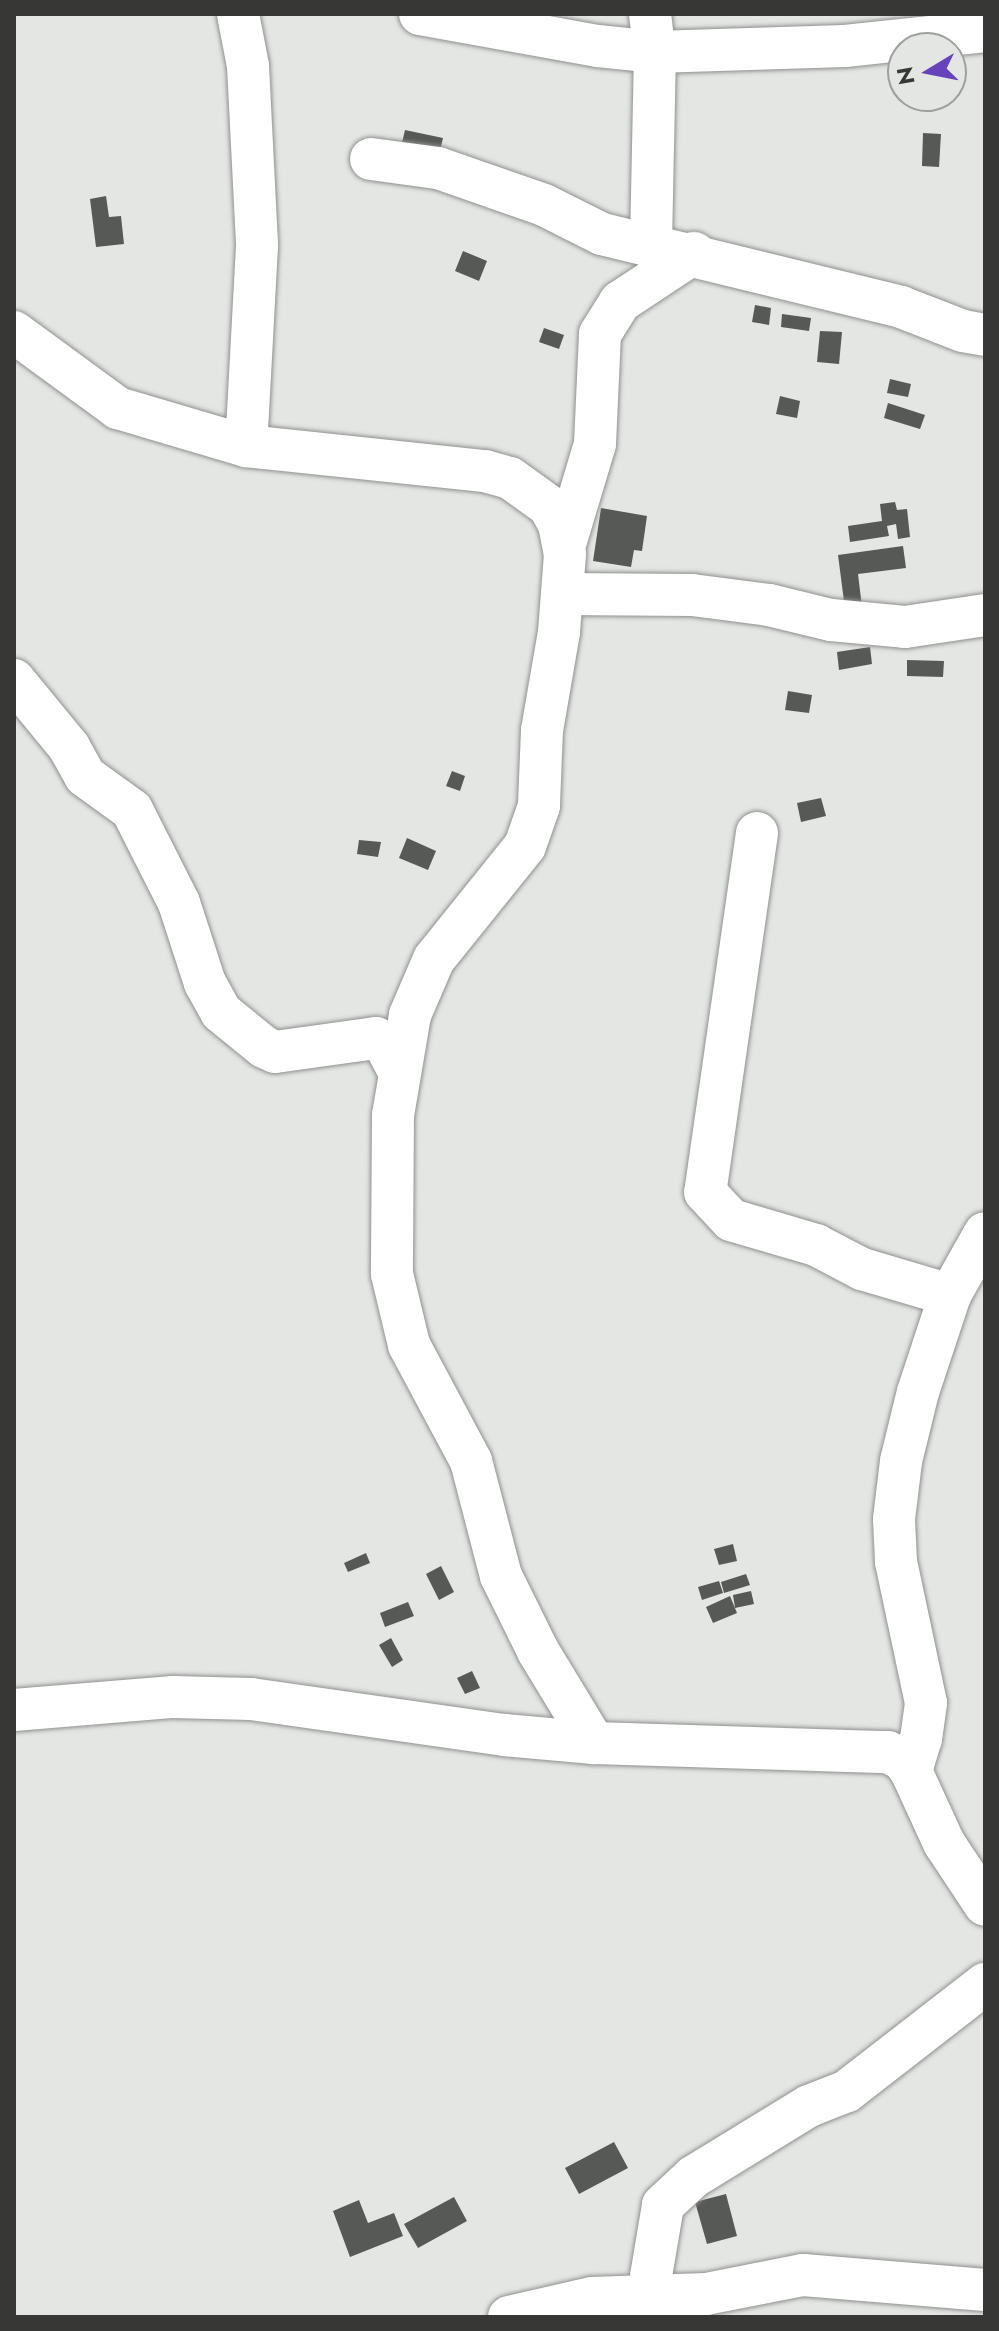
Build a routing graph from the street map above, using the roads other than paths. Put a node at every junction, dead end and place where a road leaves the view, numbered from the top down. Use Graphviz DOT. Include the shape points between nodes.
graph roads {
  1 [pos="238,14"];
  2 [pos="420,14"];
  3 [pos="985,31"];
  4 [pos="652,33"];
  5 [pos="371,159"];
  6 [pos="651,246"];
  7 [pos="694,253"];
  8 [pos="14,332"];
  9 [pos="985,335"];
  10 [pos="246,446"];
  11 [pos="565,544"];
  12 [pos="562,594"];
  13 [pos="985,615"];
  14 [pos="14,680"];
  15 [pos="757,833"];
  16 [pos="398,1069"];
  17 [pos="985,1233"];
  18 [pos="950,1295"];
  19 [pos="14,1710"];
  20 [pos="594,1743"];
  21 [pos="911,1771"];
  22 [pos="985,1905"];
  23 [pos="985,1984"];
  24 [pos="985,2290"];
  25 [pos="648,2294"];
  26 [pos="509,2317"];
  1 -- 10 [label="street" via="248,66 257,246"];
  2 -- 4 [label="street" via="598,46"];
  3 -- 4 [label="street" via="845,46"];
  4 -- 6 [label="street"];
  5 -- 6 [label="street" via="438,168 482,181 602,234"];
  6 -- 7 [label="street"];
  7 -- 9 [label="street" via="901,307"];
  7 -- 11 [label="street" via="620,302 600,334 595,444"];
  8 -- 10 [label="street" via="118,408"];
  10 -- 11 [label="street" via="471,469 510,478 549,506"];
  11 -- 12 [label="street"];
  12 -- 13 [label="street" via="692,595 831,620 905,627"];
  12 -- 16 [label="street" via="534,830 434,959 410,1015"];
  14 -- 16 [label="street" via="69,747 85,776 132,810 179,903 205,983 221,1012 275,1052 376,1038"];
  15 -- 18 [label="street" via="705,1192 731,1220"];
  16 -- 20 [label="street" via="391,1239 401,1317 427,1382 471,1461 501,1576 538,1651"];
  17 -- 18 [label="street"];
  18 -- 21 [label="street" via="901,1461 894,1519 896,1562 926,1703"];
  19 -- 20 [label="street" via="173,1697 251,1699"];
  20 -- 21 [label="street" via="878,1751 896,1755"];
  21 -- 22 [label="street" via="944,1843"];
  23 -- 25 [label="street" via="847,2091 809,2106 693,2177 663,2205"];
  24 -- 25 [label="street" via="803,2275 706,2294"];
  25 -- 26 [label="street" via="592,2298"];
}
